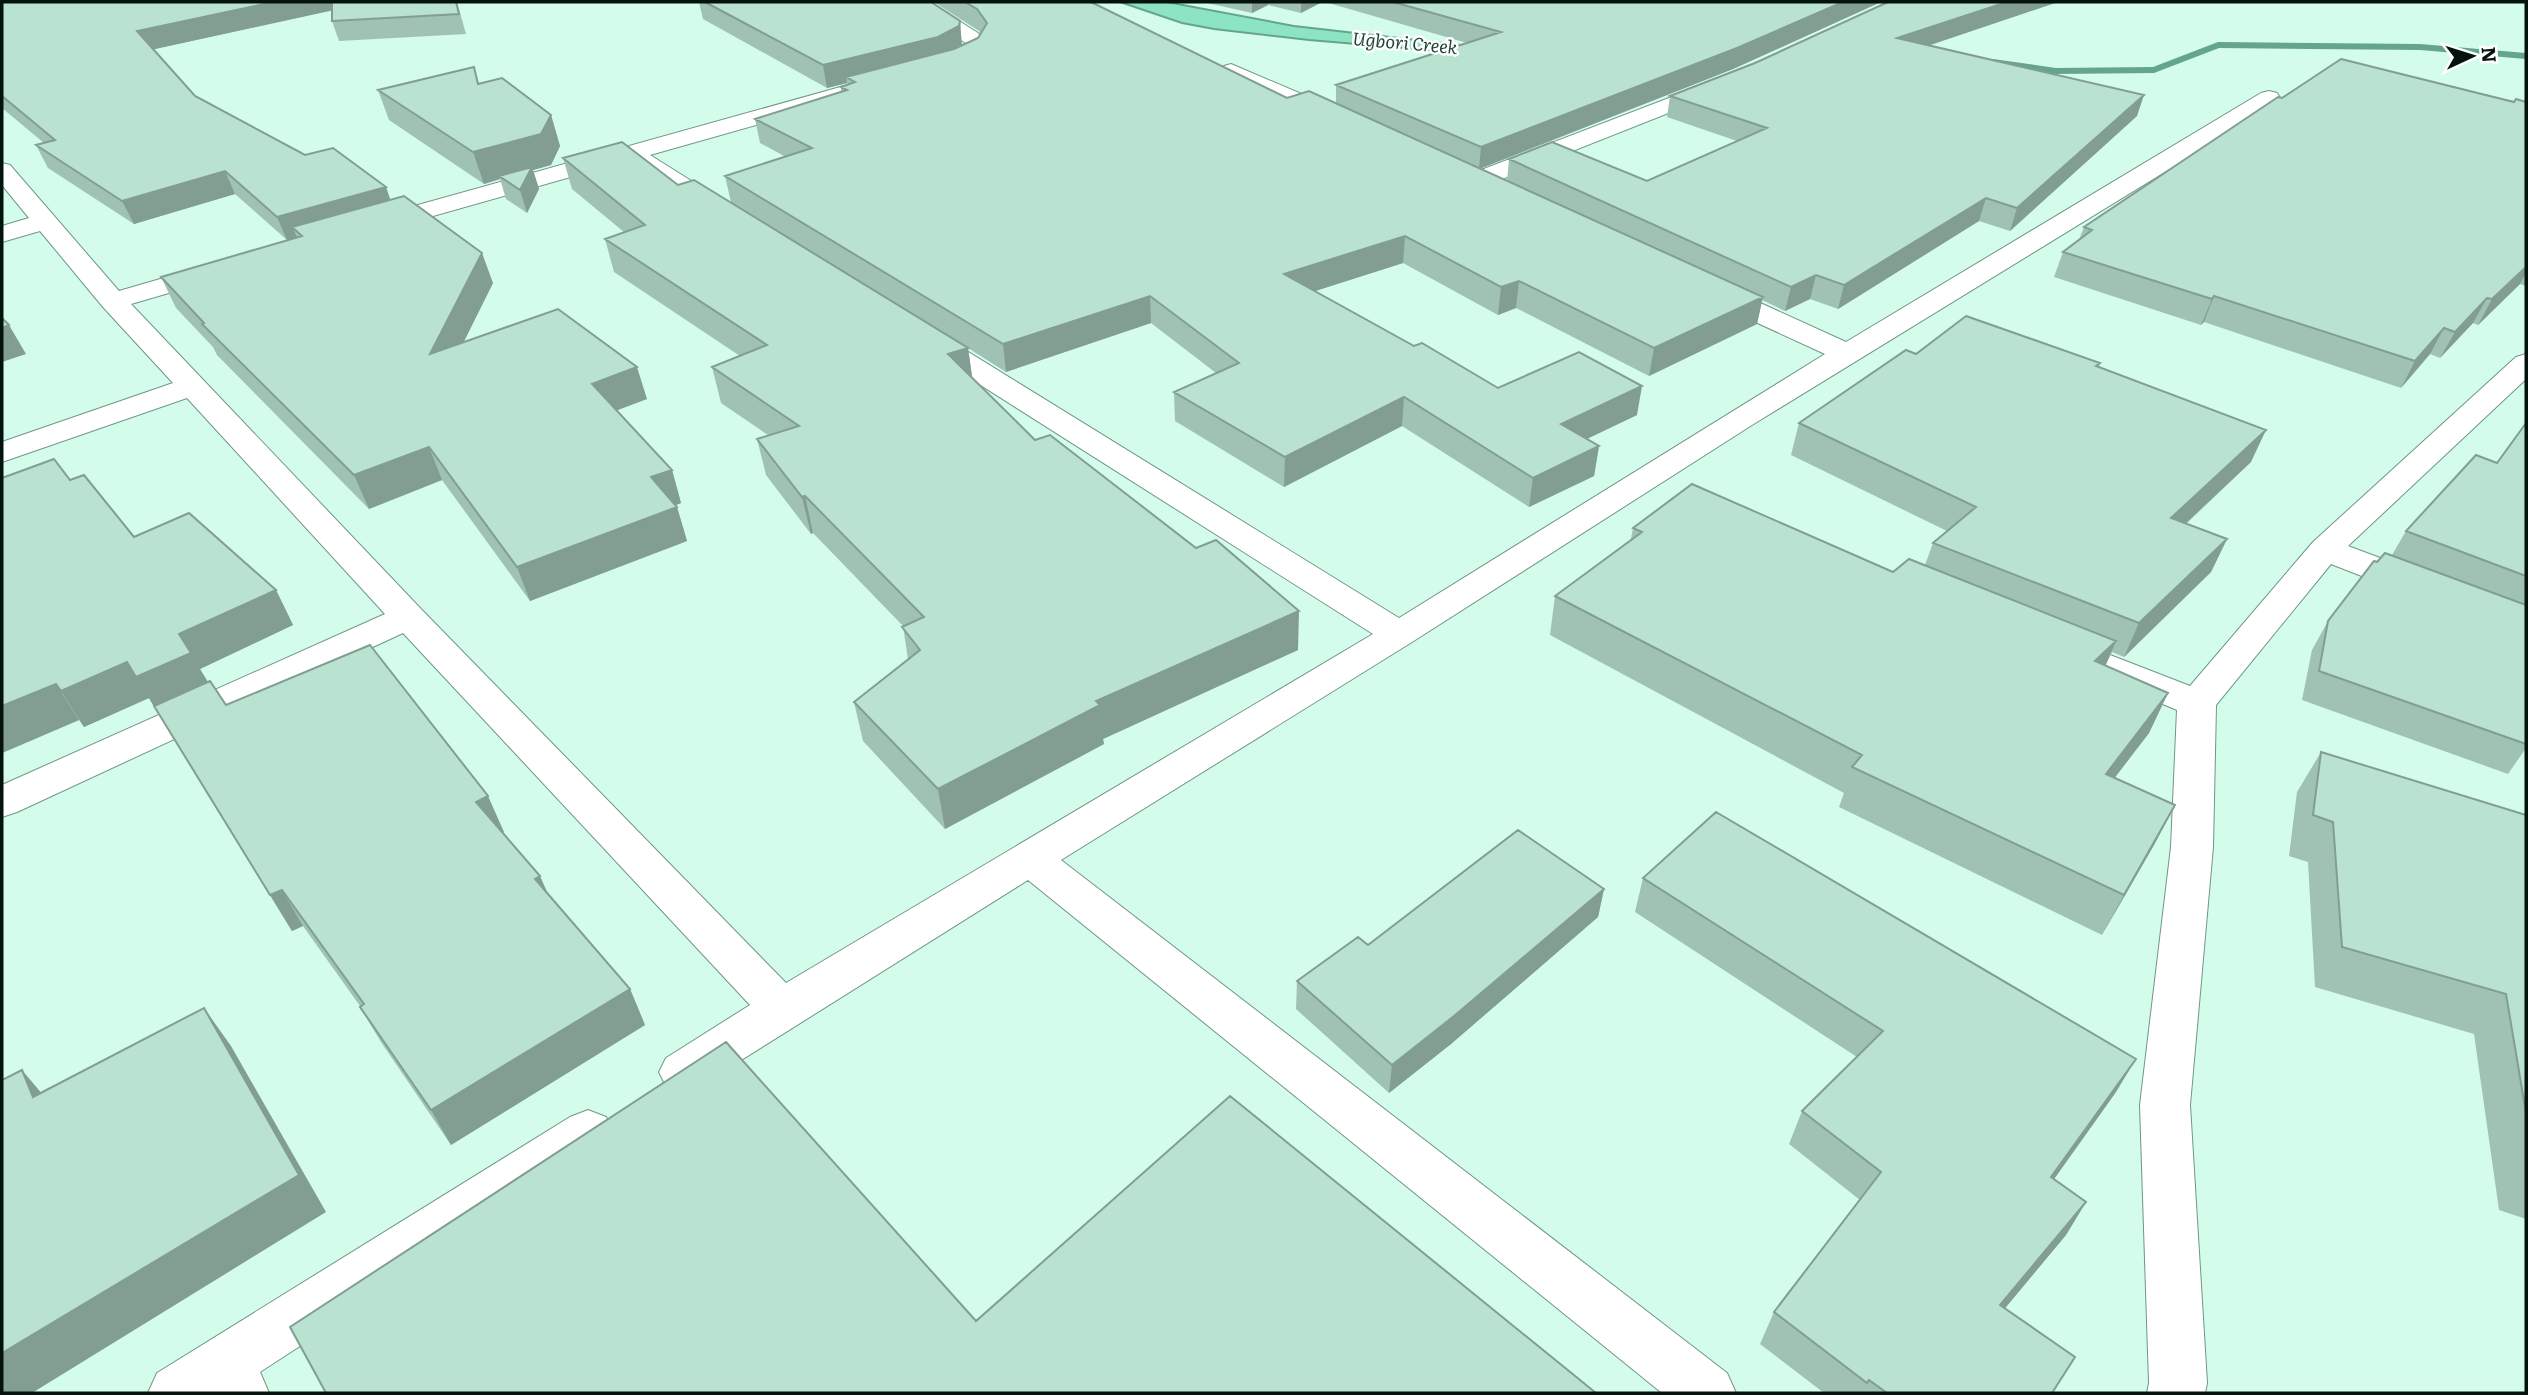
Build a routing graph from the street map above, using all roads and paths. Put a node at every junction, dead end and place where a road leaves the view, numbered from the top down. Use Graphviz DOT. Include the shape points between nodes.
graph roads {
  1 [pos="916,2"];
  2 [pos="1231,70"];
  3 [pos="923,73"];
  4 [pos="1742,76"];
  5 [pos="871,86"];
  6 [pos="2269,98"];
  7 [pos="1354,125"];
  8 [pos="629,152"];
  9 [pos="1452,169"];
  10 [pos="2,170"];
  11 [pos="1477,180"];
  12 [pos="1523,203"];
  13 [pos="46,221"];
  14 [pos="747,226"];
  15 [pos="347,233"];
  16 [pos="2,234"];
  17 [pos="243,263"];
  18 [pos="1696,284"];
  19 [pos="113,301"];
  20 [pos="901,323"];
  21 [pos="1846,353"];
  22 [pos="2526,363"];
  23 [pos="192,386"];
  24 [pos="2,453"];
  25 [pos="1644,479"];
  26 [pos="1683,495"];
  27 [pos="2325,549"];
  28 [pos="2451,598"];
  29 [pos="408,617"];
  30 [pos="1399,634"];
  31 [pos="2043,641"];
  32 [pos="2197,703"];
  33 [pos="2,802"];
  34 [pos="1031,859"];
  35 [pos="782,1009"];
  36 [pos="233,1378"];
  37 [pos="177,1393"];
  38 [pos="1707,1393"];
  39 [pos="2176,1393"];
  1 -- 3 [label="street" via="976,44 972,54"];
  2 -- 7 [label="street"];
  4 -- 11 [label="street"];
  5 -- 8 [label="street"];
  6 -- 21 [label="street"];
  8 -- 14 [label="street"];
  8 -- 15 [label="street"];
  9 -- 11 [label="street"];
  10 -- 13 [label="street"];
  11 -- 12 [label="street"];
  13 -- 16 [label="street"];
  13 -- 19 [label="street"];
  17 -- 19 [label="street"];
  18 -- 21 [label="street"];
  19 -- 23 [label="street"];
  20 -- 30 [label="street"];
  21 -- 25 [label="street"];
  22 -- 27 [label="street"];
  23 -- 24 [label="street"];
  23 -- 29 [label="street"];
  25 -- 26 [label="street"];
  25 -- 30 [label="street"];
  27 -- 28 [label="street"];
  27 -- 32 [label="street"];
  29 -- 33 [label="street"];
  29 -- 35 [label="street"];
  30 -- 34 [label="street"];
  31 -- 32 [label="street"];
  32 -- 39 [label="street" via="2192,848 2165,1105"];
  34 -- 35 [label="street"];
  34 -- 38 [label="street"];
  35 -- 36 [label="street" via="637,1101"];
  36 -- 37 [label="street"];
}
